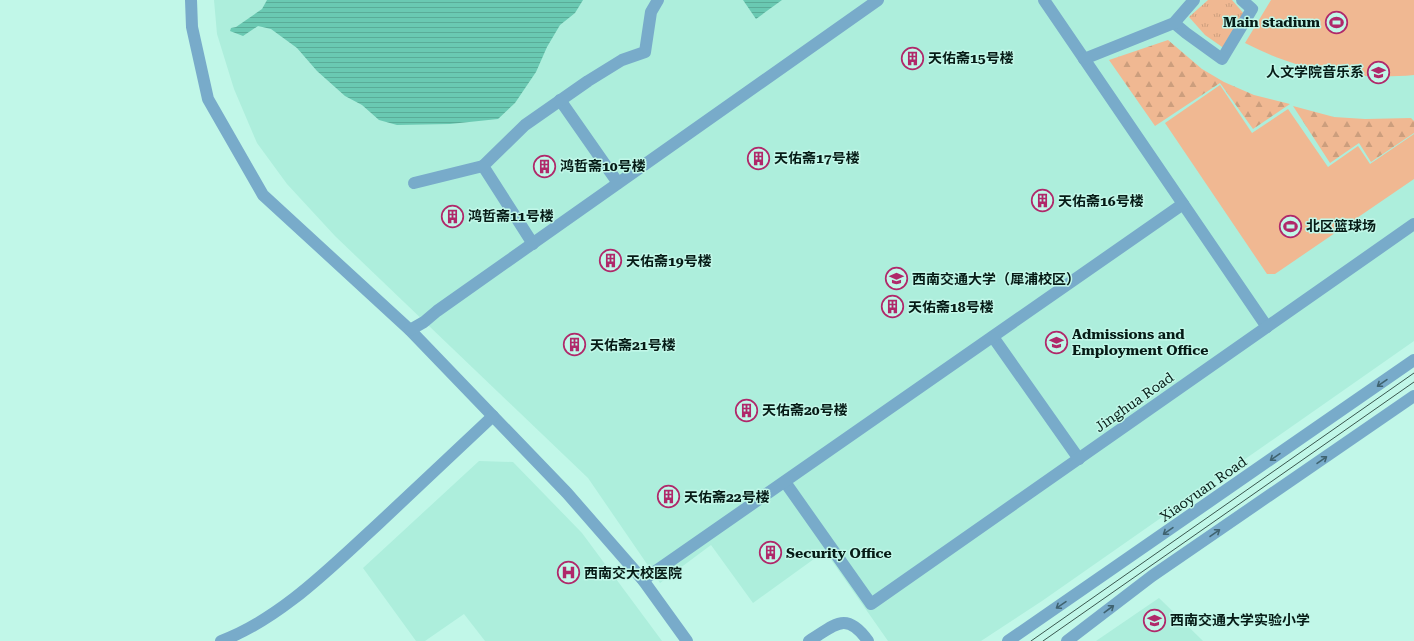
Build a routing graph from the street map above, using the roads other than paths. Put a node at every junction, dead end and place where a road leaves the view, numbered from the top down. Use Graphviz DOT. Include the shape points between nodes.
graph roads {
  1 [pos="191,0"];
  2 [pos="658,0"];
  3 [pos="878,0"];
  4 [pos="1044,0"];
  5 [pos="1194,0"];
  6 [pos="1242,0"];
  7 [pos="1174,23"];
  8 [pos="1084,59"];
  9 [pos="560,100"];
  10 [pos="483,166"];
  11 [pos="414,183"];
  12 [pos="618,183"];
  13 [pos="1183,204"];
  14 [pos="1414,224"];
  15 [pos="533,244"];
  16 [pos="1267,327"];
  17 [pos="410,330"];
  18 [pos="993,337"];
  19 [pos="1414,360"];
  20 [pos="1414,396"];
  21 [pos="493,416"];
  22 [pos="1079,459"];
  23 [pos="785,482"];
  24 [pos="643,580"];
  25 [pos="221,641"];
  26 [pos="687,641"];
  27 [pos="810,641"];
  28 [pos="868,641"];
  29 [pos="1008,641"];
  30 [pos="1067,641"];
  1 -- 17 [label="street" via="192,27 208,99 263,196"];
  2 -- 9 [label="street" via="651,12 645,52 622,60"];
  3 -- 12 [label="street"];
  4 -- 8 [label="street"];
  5 -- 7 [label="street"];
  6 -- 7 [label="street" via="1252,9 1222,59"];
  7 -- 8 [label="street"];
  8 -- 13 [label="street"];
  9 -- 10 [label="street" via="525,125"];
  9 -- 12 [label="street"];
  10 -- 11 [label="street"];
  10 -- 15 [label="street"];
  12 -- 15 [label="street"];
  13 -- 16 [label="street"];
  13 -- 18 [label="street"];
  14 -- 16 [label="street, Jinghua Road"];
  15 -- 17 [label="street"];
  16 -- 22 [label="street, Jinghua Road"];
  17 -- 21 [label="street"];
  18 -- 22 [label="street"];
  18 -- 23 [label="street"];
  19 -- 29 [label="street, Xiaoyuan Road, one-way"];
  30 -- 20 [label="street, one-way" via="1152,576"];
  21 -- 24 [label="street" via="567,493"];
  21 -- 25 [label="street" via="329,570 272,614"];
  22 -- 23 [label="street, Jinghua Road" via="871,604"];
  23 -- 24 [label="street"];
  24 -- 26 [label="street"];
  27 -- 28 [label="street" via="835,625 844,623 853,625"];
}
